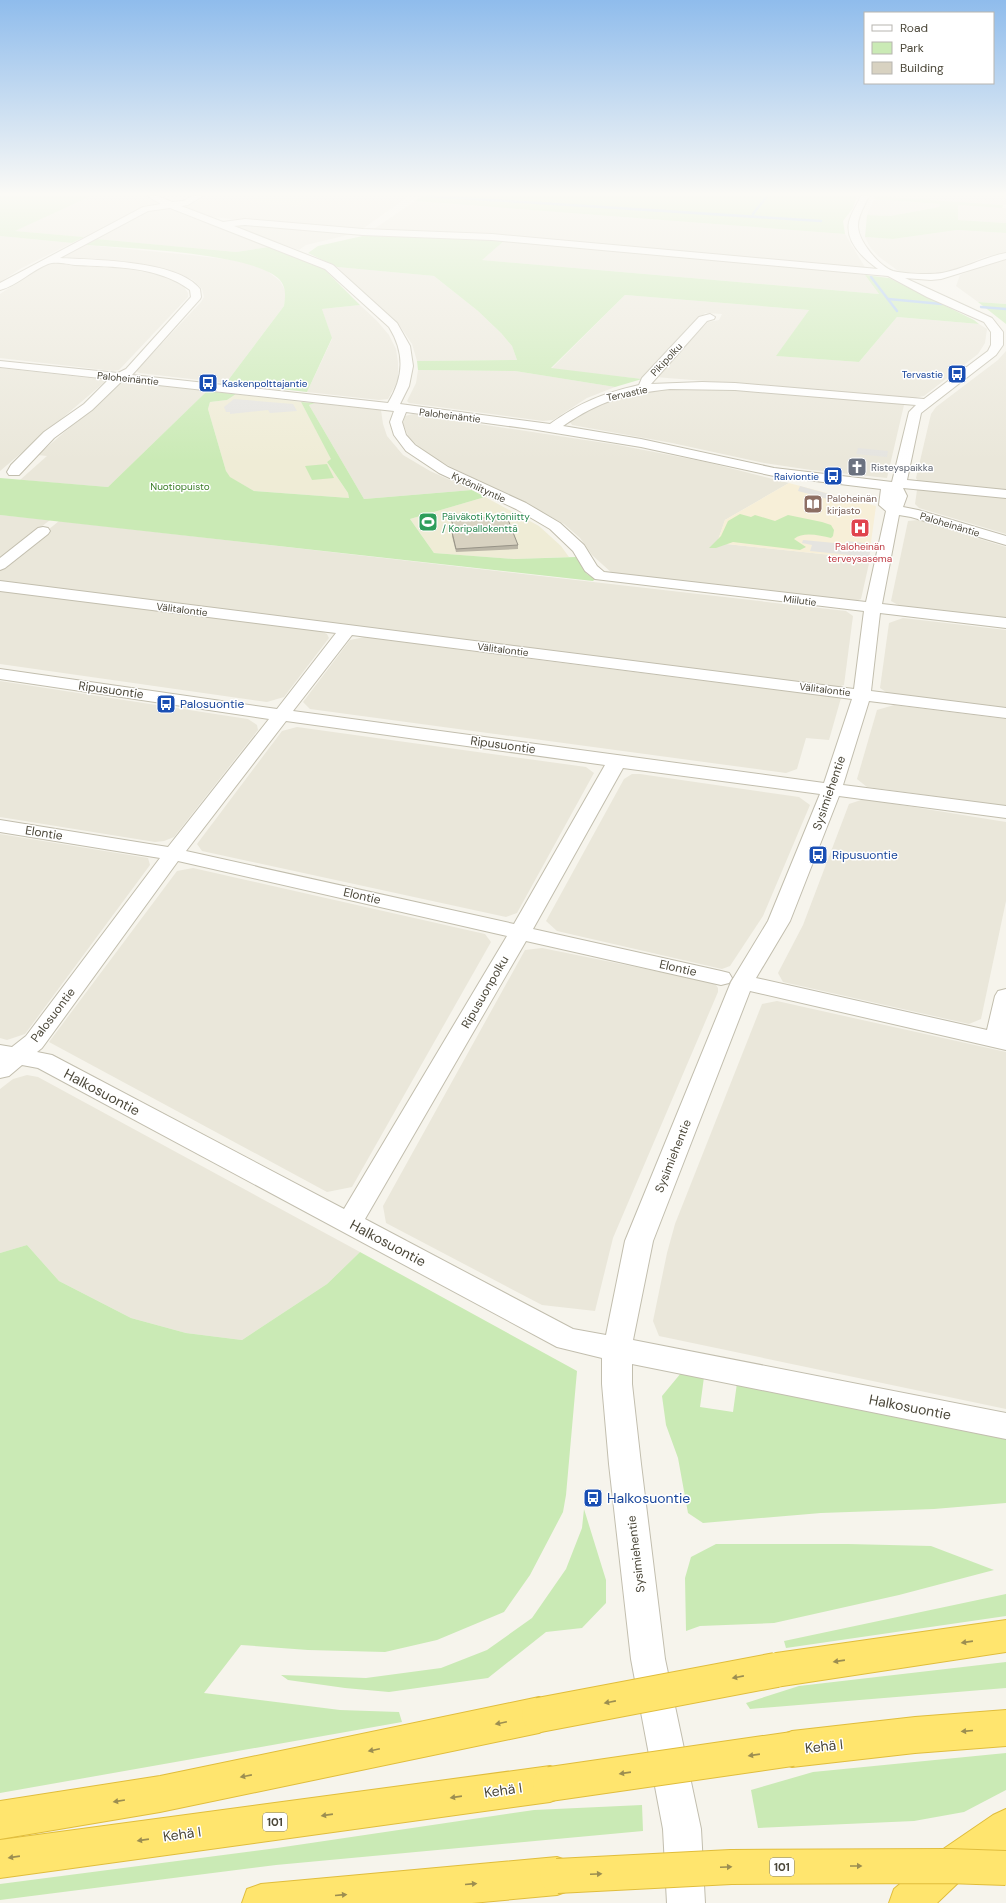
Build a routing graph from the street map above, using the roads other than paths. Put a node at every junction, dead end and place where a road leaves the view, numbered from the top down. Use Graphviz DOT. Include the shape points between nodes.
graph roads {
  1 [pos="191,285"];
  2 [pos="348,285"];
  3 [pos="913,285"];
  4 [pos="710,317"];
  5 [pos="0,364"];
  6 [pos="120,377"];
  7 [pos="644,388"];
  8 [pos="925,403"];
  9 [pos="396,408"];
  10 [pos="553,428"];
  11 [pos="14,472"];
  12 [pos="897,485"];
  13 [pos="1006,494"];
  14 [pos="893,510"];
  15 [pos="43,530"];
  16 [pos="1006,541"];
  17 [pos="0,565"];
  18 [pos="595,574"];
  19 [pos="0,586"];
  20 [pos="873,608"];
  21 [pos="1006,623"];
  22 [pos="348,630"];
  23 [pos="0,674"];
  24 [pos="862,694"];
  25 [pos="1006,713"];
  26 [pos="281,715"];
  27 [pos="617,761"];
  28 [pos="831,790"];
  29 [pos="1006,812"];
  30 [pos="0,826"];
  31 [pos="173,854"];
  32 [pos="521,931"];
  33 [pos="732,980"];
  34 [pos="1006,996"];
  35 [pos="1002,1040"];
  36 [pos="6,1059"];
  37 [pos="350,1222"];
  38 [pos="617,1350"];
  39 [pos="1006,1426"];
  40 [pos="1006,1636"];
  41 [pos="1006,1728"];
  42 [pos="0,1820"];
  43 [pos="1006,1828"];
  44 [pos="0,1858"];
  45 [pos="1006,1868"];
  46 [pos="260,1903"];
  47 [pos="686,1903"];
  48 [pos="908,1903"];
  1 -- 6 [label="street" via="196,289 196,297 192,303 139,362"];
  2 -- 9 [label="street, Kytöniityntie" via="393,325 403,342 408,365 406,381"];
  3 -- 8 [label="street, Sysimiehentie" via="982,317 992,324 997,332 997,345 992,352"];
  4 -- 7 [label="street, Pikipolku" via="703,319 646,381"];
  5 -- 6 [label="street, Paloheinäntie"];
  6 -- 9 [label="street, Paloheinäntie"];
  6 -- 11 [label="street" via="88,407 49,435"];
  7 -- 8 [label="street, Tervastie" via="723,386"];
  7 -- 10 [label="street, Tervastie" via="595,401"];
  8 -- 12 [label="street, Sysimiehentie" via="914,416"];
  9 -- 10 [label="street, Paloheinäntie"];
  9 -- 18 [label="street, Kytöniityntie" via="395,423 400,436 412,450 445,470 552,524 579,549"];
  10 -- 12 [label="street, Paloheinäntie" via="648,444 774,472"];
  12 -- 13 [label="street"];
  12 -- 14 [label="street, Sysimiehentie" via="900,503"];
  14 -- 16 [label="street, Paloheinäntie" via="913,513"];
  14 -- 20 [label="street, Sysimiehentie"];
  15 -- 17 [label="street"];
  18 -- 20 [label="street, Miilutie" via="607,578"];
  19 -- 22 [label="street, Välitalontie"];
  20 -- 21 [label="street, Miilutie"];
  20 -- 24 [label="street, Sysimiehentie"];
  22 -- 24 [label="street, Välitalontie"];
  22 -- 26 [label="street, Palosuontie"];
  23 -- 26 [label="street, Ripusuontie"];
  24 -- 25 [label="street, Välitalontie"];
  24 -- 28 [label="street, Sysimiehentie"];
  26 -- 27 [label="street, Ripusuontie"];
  26 -- 31 [label="street, Palosuontie"];
  27 -- 28 [label="street, Ripusuontie"];
  27 -- 32 [label="street, Ripusuonpolku"];
  28 -- 29 [label="street, Ripusuontie"];
  28 -- 33 [label="street, Sysimiehentie" via="779,920"];
  30 -- 31 [label="street, Elontie"];
  31 -- 32 [label="street, Elontie"];
  31 -- 36 [label="street, Palosuontie" via="34,1042"];
  32 -- 33 [label="street, Elontie"];
  32 -- 37 [label="street, Ripusuonpolku"];
  33 -- 35 [label="street, Elontie"];
  33 -- 38 [label="street, Sysimiehentie" via="639,1241"];
  34 -- 35 [label="street"];
  36 -- 37 [label="street, Halkosuontie" via="44,1061"];
  37 -- 38 [label="street, Halkosuontie" via="567,1339"];
  38 -- 39 [label="street, Halkosuontie"];
  38 -- 47 [label="street, Sysimiehentie" via="617,1384 625,1464 648,1659 682,1829"];
  40 -- 42 [label="highway, one-way, bridge" via="776,1670 539,1715 160,1794"];
  41 -- 44 [label="highway, Kehä I / 101, one-way, bridge" via="792,1749"];
  43 -- 48 [label="highway" via="946,1869"];
  46 -- 45 [label="highway, 101, one-way, bridge" via="557,1876 731,1867"];
}
